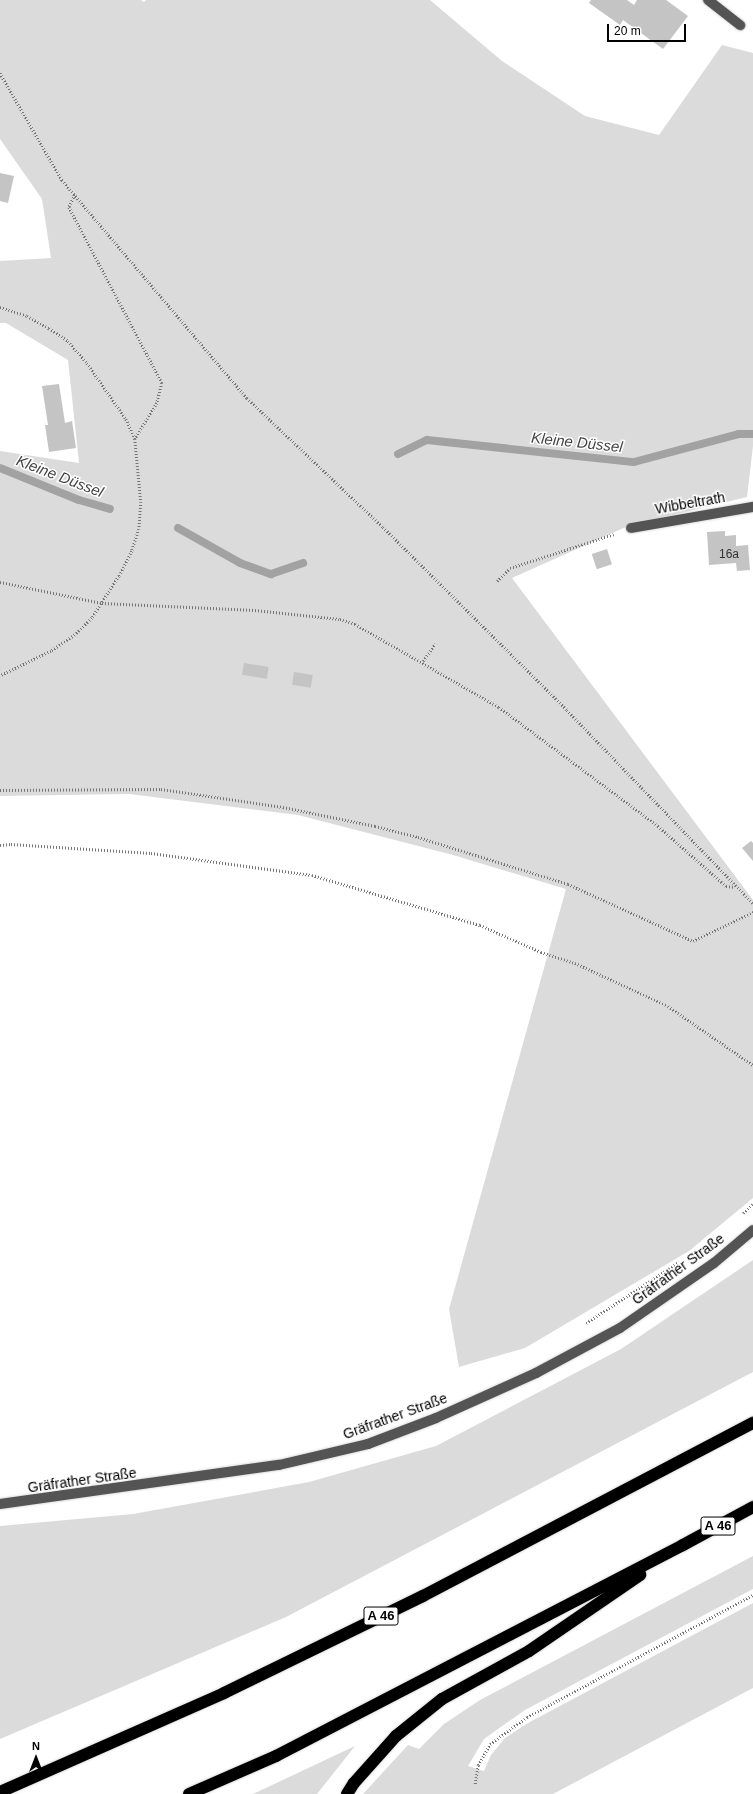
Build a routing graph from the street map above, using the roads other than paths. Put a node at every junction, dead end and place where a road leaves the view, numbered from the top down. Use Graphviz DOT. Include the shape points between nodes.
graph roads {
  1 [pos="708,0"];
  2 [pos="740,25"];
  3 [pos="753,507"];
  4 [pos="632,528"];
  5 [pos="753,1230"];
  6 [pos="753,1423"];
  7 [pos="0,1504"];
  8 [pos="753,1507"];
  9 [pos="683,1545"];
  10 [pos="0,1792"];
  11 [pos="189,1794"];
  12 [pos="347,1794"];
  1 -- 2 [label="street"];
  3 -- 4 [label="street, Wibbeltrath"];
  5 -- 7 [label="street, Gräfrather Straße" via="714,1263 620,1328 536,1373 436,1418 368,1444 278,1465"];
  6 -- 10 [label="highway, A 46" via="423,1596 224,1693"];
  8 -- 9 [label="highway, A 46"];
  9 -- 11 [label="highway, A 46" via="276,1756"];
  9 -- 12 [label="highway" via="529,1651 442,1699 396,1736"];
}
